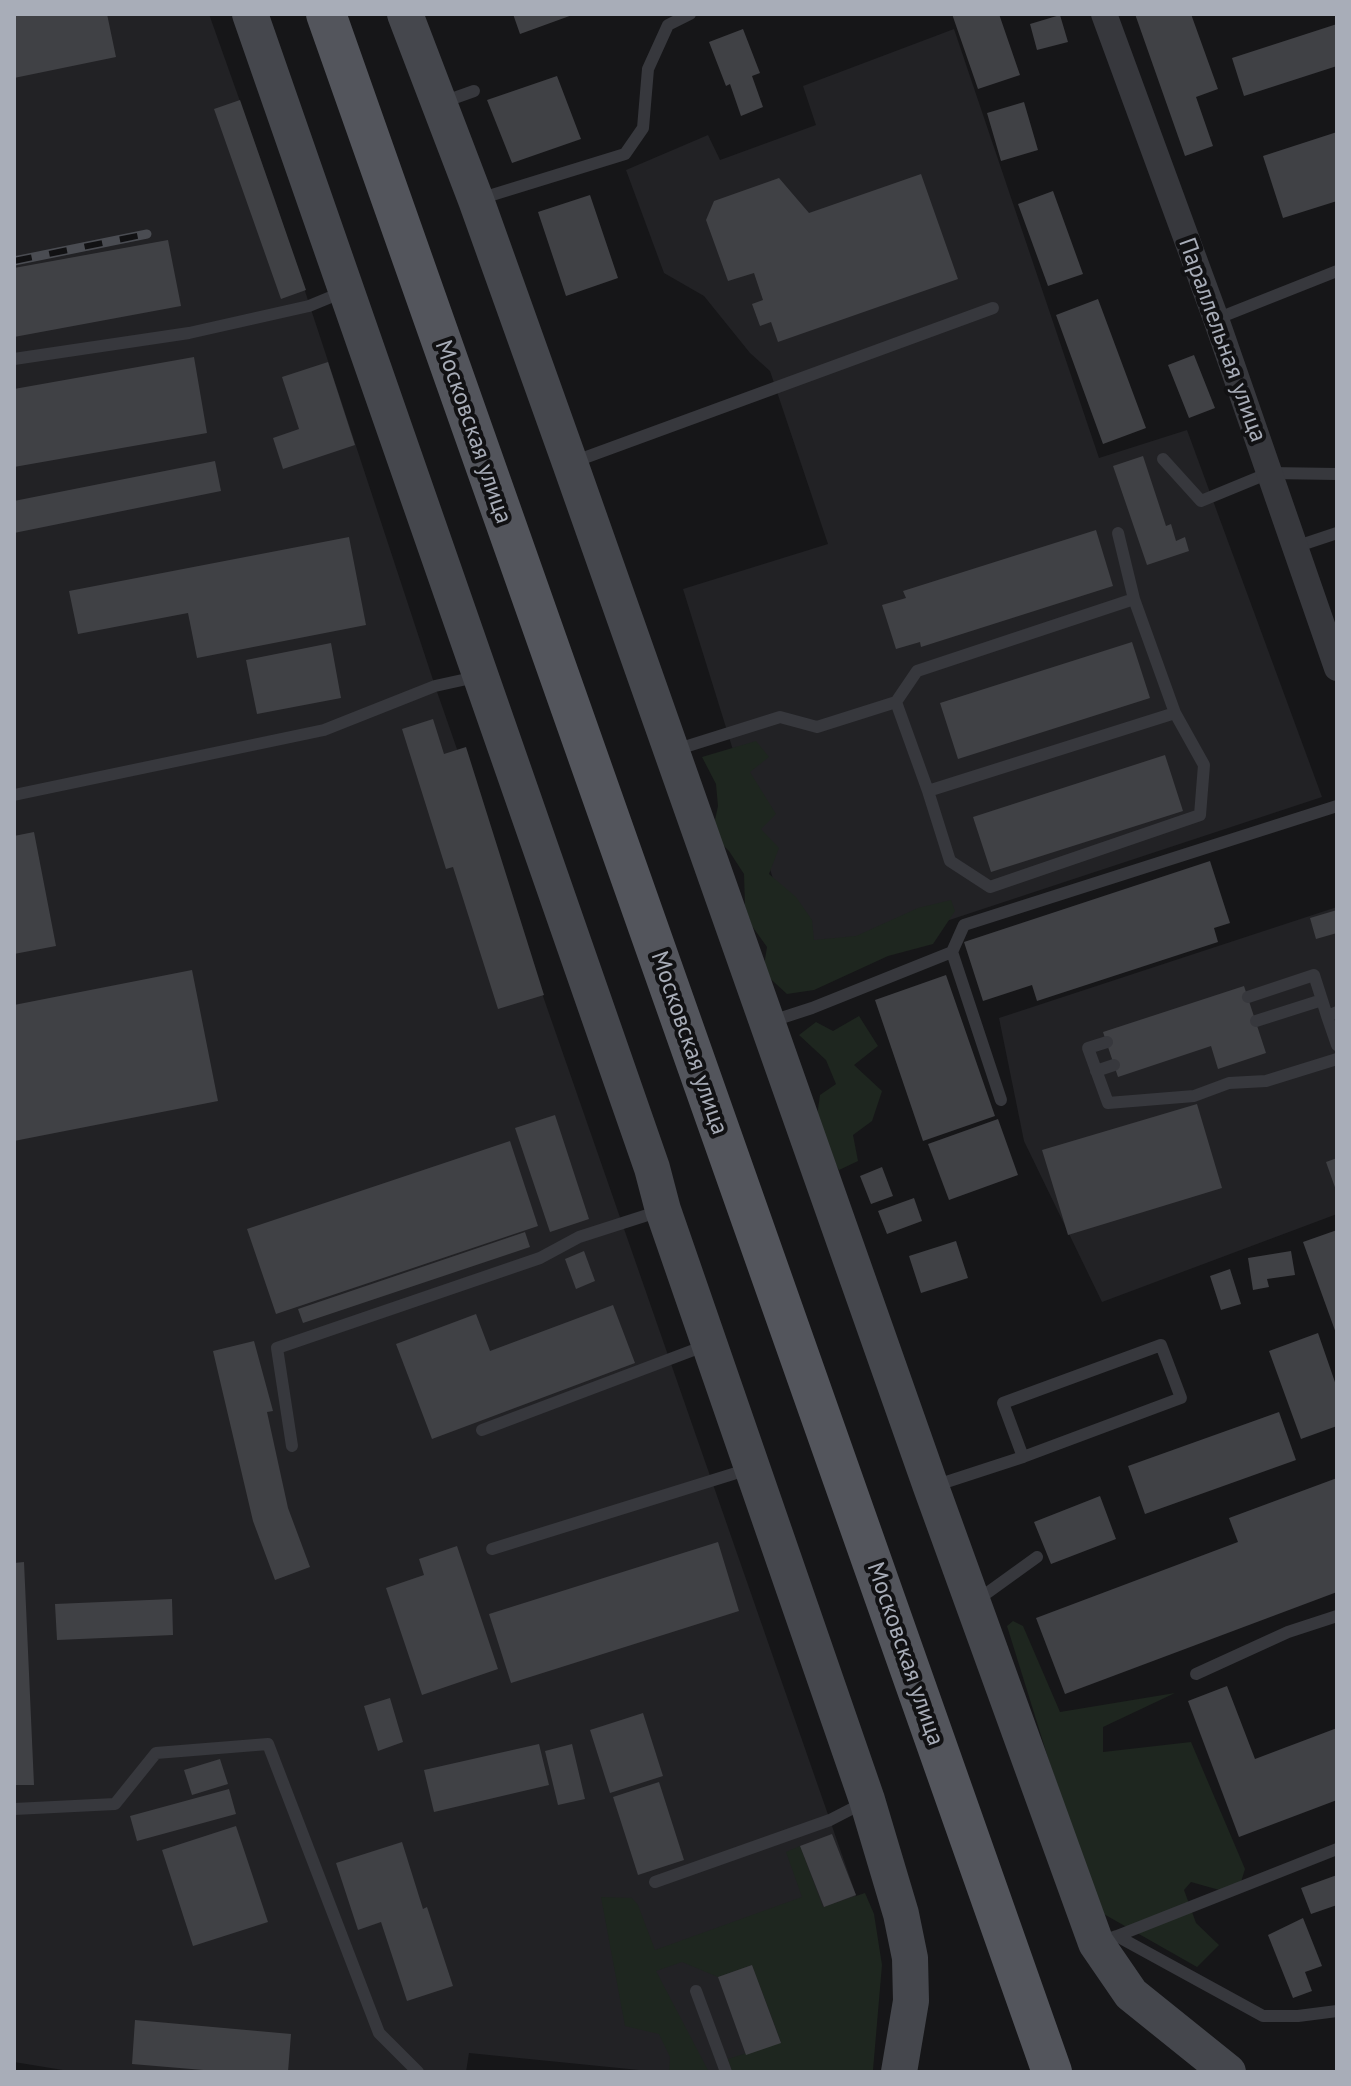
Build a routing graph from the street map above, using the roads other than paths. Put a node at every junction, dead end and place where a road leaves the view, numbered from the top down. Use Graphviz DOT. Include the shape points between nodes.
graph roads {
  1 [pos="250,14"];
  2 [pos="326,14"];
  3 [pos="405,14"];
  4 [pos="690,14"];
  5 [pos="1104,14"];
  6 [pos="474,91"];
  7 [pos="439,103"];
  8 [pos="476,200"];
  9 [pos="1337,271"];
  10 [pos="346,291"];
  11 [pos="993,308"];
  12 [pos="1216,319"];
  13 [pos="14,359"];
  14 [pos="1163,459"];
  15 [pos="570,463"];
  16 [pos="1269,473"];
  17 [pos="1337,474"];
  18 [pos="1118,533"];
  19 [pos="1337,533"];
  20 [pos="1295,547"];
  21 [pos="1134,599"];
  22 [pos="1337,668"];
  23 [pos="479,677"];
  24 [pos="896,702"];
  25 [pos="1175,713"];
  26 [pos="672,751"];
  27 [pos="928,791"];
  28 [pos="14,795"];
  29 [pos="1337,806"];
  30 [pos="952,952"];
  31 [pos="1248,997"];
  32 [pos="1322,1000"];
  33 [pos="1332,1014"];
  34 [pos="1256,1021"];
  35 [pos="769,1022"];
  36 [pos="1107,1042"];
  37 [pos="1337,1045"];
  38 [pos="1337,1059"];
  39 [pos="1114,1065"];
  40 [pos="1096,1071"];
  41 [pos="1001,1100"];
  42 [pos="663,1210"];
  43 [pos="710,1344"];
  44 [pos="482,1430"];
  45 [pos="292,1446"];
  46 [pos="1023,1457"];
  47 [pos="753,1468"];
  48 [pos="931,1487"];
  49 [pos="492,1549"];
  50 [pos="1037,1557"];
  51 [pos="974,1603"];
  52 [pos="1337,1616"];
  53 [pos="1196,1674"];
  54 [pos="867,1800"];
  55 [pos="14,1809"];
  56 [pos="1337,1849"];
  57 [pos="655,1882"];
  58 [pos="1107,1940"];
  59 [pos="696,1991"];
  60 [pos="1337,2011"];
  61 [pos="1223,2069"];
  62 [pos="418,2072"];
  63 [pos="726,2072"];
  64 [pos="899,2072"];
  65 [pos="1052,2072"];
  1 -- 10 [label="main road"];
  2 -- 65 [label="main road, Московская улица"];
  3 -- 7 [label="main road"];
  4 -- 8 [label="lane" via="668,25 648,69 643,128 625,154"];
  5 -- 12 [label="street, Параллельная улица"];
  6 -- 7 [label="lane"];
  7 -- 8 [label="main road"];
  8 -- 15 [label="main road"];
  9 -- 12 [label="lane"];
  10 -- 13 [label="lane" via="309,306 189,333"];
  10 -- 23 [label="main road"];
  11 -- 15 [label="lane"];
  12 -- 16 [label="street, Параллельная улица"];
  14 -- 16 [label="lane" via="1201,501"];
  15 -- 26 [label="main road"];
  16 -- 17 [label="lane"];
  16 -- 20 [label="street, Параллельная улица"];
  18 -- 21 [label="lane"];
  19 -- 20 [label="lane"];
  20 -- 22 [label="street, Параллельная улица"];
  21 -- 24 [label="lane" via="917,671"];
  21 -- 25 [label="lane"];
  23 -- 28 [label="lane" via="435,686 324,730"];
  23 -- 42 [label="main road"];
  24 -- 26 [label="lane" via="817,727 780,717"];
  24 -- 27 [label="lane"];
  25 -- 27 [label="lane"];
  25 -- 27 [label="lane" via="1204,765 1200,815 990,887 950,861"];
  26 -- 35 [label="main road"];
  29 -- 30 [label="lane" via="964,925"];
  30 -- 35 [label="lane"];
  30 -- 41 [label="lane"];
  31 -- 32 [label="lane" via="1314,975"];
  32 -- 33 [label="lane"];
  32 -- 34 [label="lane"];
  33 -- 37 [label="lane"];
  35 -- 48 [label="main road"];
  36 -- 40 [label="lane" via="1088,1048"];
  38 -- 40 [label="lane" via="1194,1096 1108,1103"];
  39 -- 40 [label="lane"];
  42 -- 43 [label="main road"];
  42 -- 45 [label="lane" via="277,1348"];
  43 -- 44 [label="lane"];
  43 -- 47 [label="main road"];
  46 -- 46 [label="lane" via="1181,1398 1161,1345 1003,1403"];
  46 -- 48 [label="lane"];
  47 -- 49 [label="lane"];
  47 -- 54 [label="main road"];
  48 -- 51 [label="main road"];
  50 -- 51 [label="lane"];
  51 -- 58 [label="main road"];
  52 -- 53 [label="lane"];
  54 -- 57 [label="lane" via="830,1820"];
  54 -- 64 [label="main road" via="910,1958 911,2001"];
  55 -- 62 [label="lane" via="115,1804 156,1753 268,1744 379,2033"];
  56 -- 58 [label="lane"];
  58 -- 60 [label="lane" via="1263,2016"];
  58 -- 61 [label="main road" via="1131,1994"];
  59 -- 63 [label="lane"];
}
